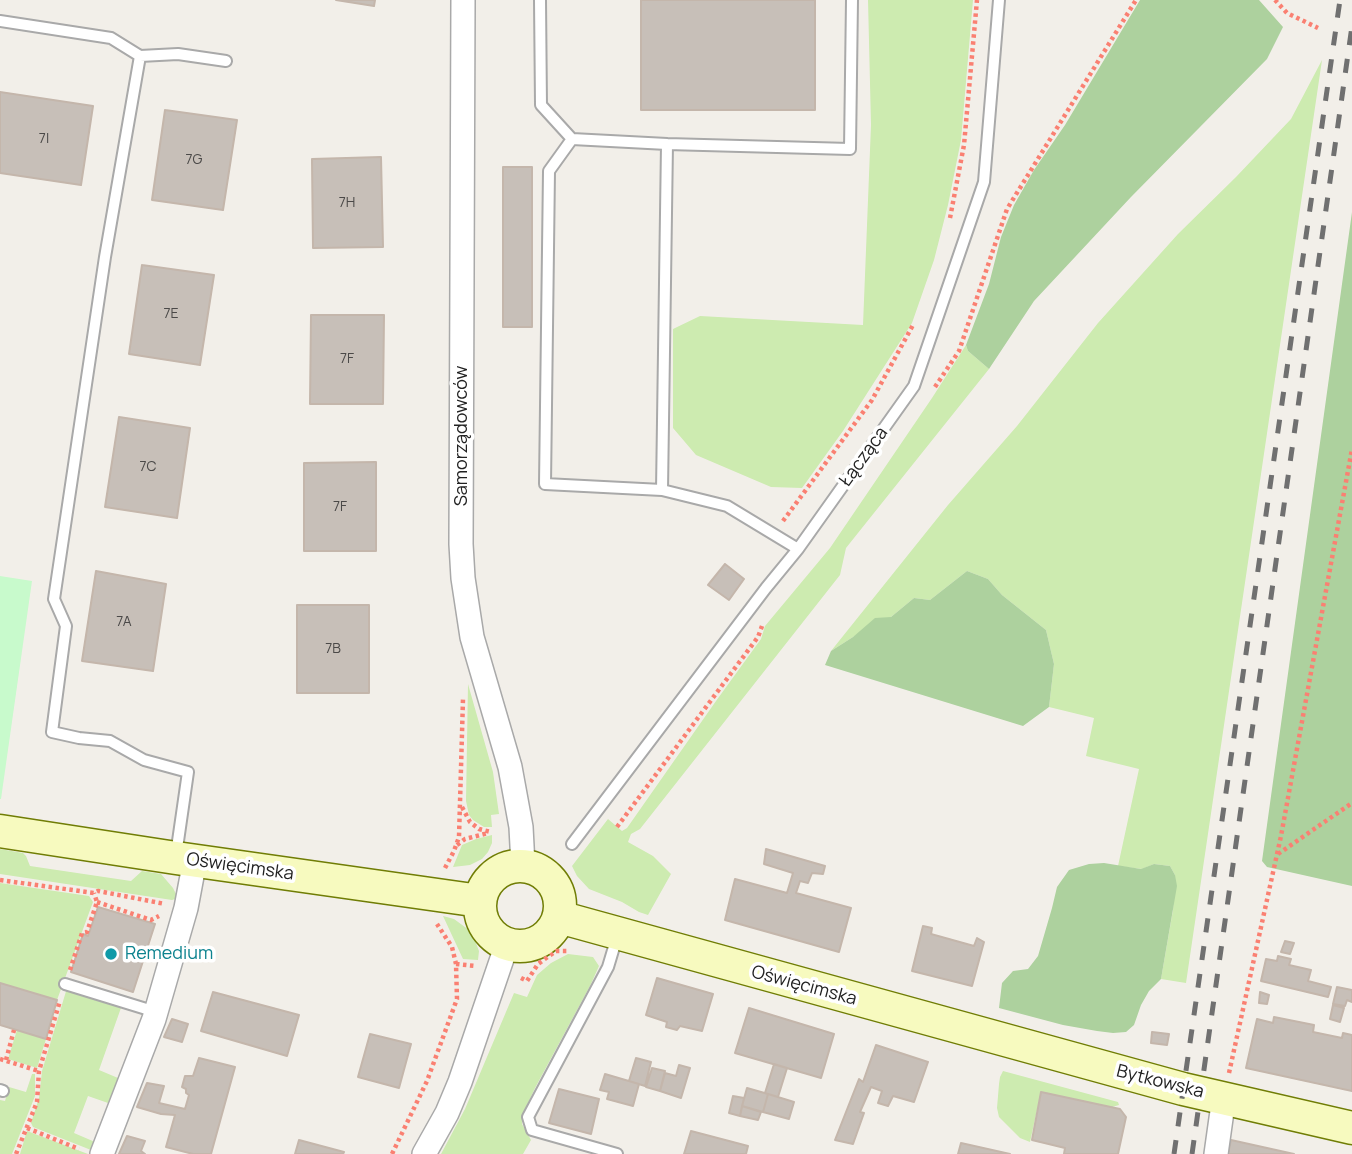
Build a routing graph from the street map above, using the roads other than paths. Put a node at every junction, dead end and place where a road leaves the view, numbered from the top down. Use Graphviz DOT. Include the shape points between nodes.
graph roads {
  1 [pos="463,0"];
  2 [pos="540,0"];
  3 [pos="852,0"];
  4 [pos="999,0"];
  5 [pos="0,21"];
  6 [pos="140,56"];
  7 [pos="226,61"];
  8 [pos="572,139"];
  9 [pos="667,144"];
  10 [pos="662,490"];
  11 [pos="798,550"];
  12 [pos="0,831"];
  13 [pos="572,844"];
  14 [pos="186,859"];
  15 [pos="523,865"];
  16 [pos="480,901"];
  17 [pos="559,917"];
  18 [pos="618,934"];
  19 [pos="507,944"];
  20 [pos="65,984"];
  21 [pos="156,1012"];
  22 [pos="968,1031"];
  23 [pos="1224,1097"];
  24 [pos="1352,1128"];
  25 [pos="92,1152"];
  26 [pos="424,1154"];
  27 [pos="617,1154"];
  28 [pos="1216,1154"];
  1 -- 15 [label="street, Samorządowców" via="463,578 472,637 510,766"];
  2 -- 8 [label="lane" via="541,105"];
  3 -- 9 [label="lane" via="850,149"];
  4 -- 11 [label="lane, Łącząca" via="984,182 914,386"];
  5 -- 6 [label="lane" via="111,38"];
  6 -- 7 [label="lane" via="178,54"];
  6 -- 14 [label="lane" via="54,599 66,626 52,732 110,741 145,760 188,772"];
  8 -- 9 [label="lane"];
  8 -- 10 [label="lane" via="549,171 545,484"];
  9 -- 10 [label="lane"];
  10 -- 11 [label="lane" via="727,506"];
  11 -- 13 [label="lane, Łącząca"];
  12 -- 14 [label="street, Oświęcimska"];
  14 -- 16 [label="street, Oświęcimska"];
  14 -- 21 [label="street" via="186,908"];
  15 -- 16 [label="street" via="494,875"];
  15 -- 17 [label="street" via="554,883 561,905"];
  16 -- 19 [label="street" via="486,928"];
  17 -- 18 [label="street, Oświęcimska"];
  17 -- 19 [label="street" via="544,939 520,946"];
  18 -- 22 [label="street, Oświęcimska"];
  18 -- 27 [label="lane" via="608,967 528,1117 532,1130"];
  19 -- 26 [label="street" via="460,1082"];
  20 -- 21 [label="lane"];
  21 -- 25 [label="street"];
  22 -- 23 [label="street, Bytkowska"];
  23 -- 24 [label="street, Bytkowska"];
  23 -- 28 [label="street"];
}
